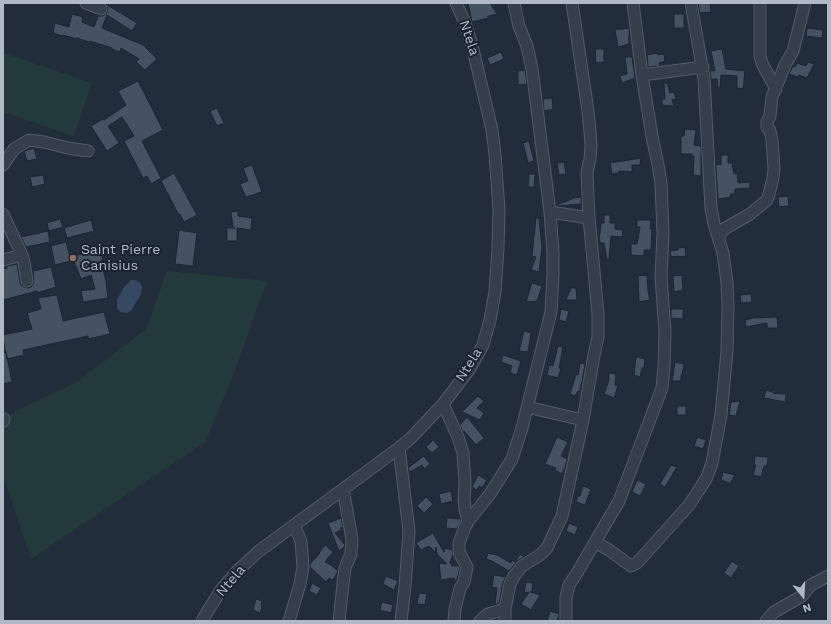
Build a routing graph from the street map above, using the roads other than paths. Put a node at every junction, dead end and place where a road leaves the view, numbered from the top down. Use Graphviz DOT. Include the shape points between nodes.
graph roads {
  1 [pos="86,3"];
  2 [pos="456,3"];
  3 [pos="514,3"];
  4 [pos="572,3"];
  5 [pos="633,3"];
  6 [pos="691,3"];
  7 [pos="760,3"];
  8 [pos="806,3"];
  9 [pos="101,9"];
  10 [pos="702,67"];
  11 [pos="642,75"];
  12 [pos="776,88"];
  13 [pos="88,151"];
  14 [pos="3,165"];
  15 [pos="550,212"];
  16 [pos="3,214"];
  17 [pos="589,218"];
  18 [pos="719,236"];
  19 [pos="22,255"];
  20 [pos="3,260"];
  21 [pos="27,281"];
  22 [pos="443,404"];
  23 [pos="527,407"];
  24 [pos="583,420"];
  25 [pos="399,448"];
  26 [pos="343,490"];
  27 [pos="469,520"];
  28 [pos="294,525"];
  29 [pos="595,542"];
  30 [pos="828,576"];
  31 [pos="505,609"];
  32 [pos="202,621"];
  33 [pos="289,621"];
  34 [pos="339,621"];
  35 [pos="401,621"];
  36 [pos="454,621"];
  37 [pos="480,621"];
  38 [pos="505,621"];
  39 [pos="566,621"];
  40 [pos="766,621"];
  1 -- 9 [label="street"];
  2 -- 22 [label="street, Ntela" via="472,45 492,130 498,190 498,248 495,292 483,345 469,370"];
  3 -- 15 [label="street" via="532,69"];
  4 -- 17 [label="street" via="591,147 588,172"];
  5 -- 11 [label="street"];
  6 -- 10 [label="street"];
  7 -- 12 [label="street" via="760,56"];
  8 -- 12 [label="street" via="793,51"];
  10 -- 11 [label="street"];
  10 -- 18 [label="street" via="711,208"];
  11 -- 29 [label="street" via="661,183 661,277 665,332 662,388 619,501"];
  12 -- 18 [label="street" via="767,124 772,140 774,169 768,198 750,214 724,229"];
  13 -- 14 [label="street" via="29,140 14,149"];
  15 -- 17 [label="street"];
  15 -- 23 [label="street" via="554,275 550,312"];
  16 -- 19 [label="street"];
  17 -- 24 [label="street" via="598,337"];
  18 -- 29 [label="street" via="727,282 727,351 721,415 707,477 689,505 637,563 631,566"];
  19 -- 20 [label="street"];
  19 -- 21 [label="street"];
  22 -- 25 [label="street, Ntela"];
  22 -- 27 [label="street" via="463,453 464,500"];
  23 -- 24 [label="street"];
  23 -- 27 [label="street" via="512,459 490,494"];
  24 -- 31 [label="street" via="562,516 547,548 522,566 514,576"];
  25 -- 26 [label="street, Ntela"];
  25 -- 35 [label="street" via="409,531"];
  26 -- 28 [label="street, Ntela"];
  26 -- 34 [label="street" via="352,539 351,554 344,573"];
  27 -- 36 [label="street" via="459,543 459,552 466,567"];
  28 -- 32 [label="street, Ntela" via="237,571 221,590"];
  28 -- 33 [label="street" via="302,541 303,567"];
  29 -- 39 [label="street" via="569,585"];
  30 -- 40 [label="street" via="811,585 802,596 774,612"];
  31 -- 37 [label="street" via="488,614"];
  31 -- 38 [label="street"];
}
